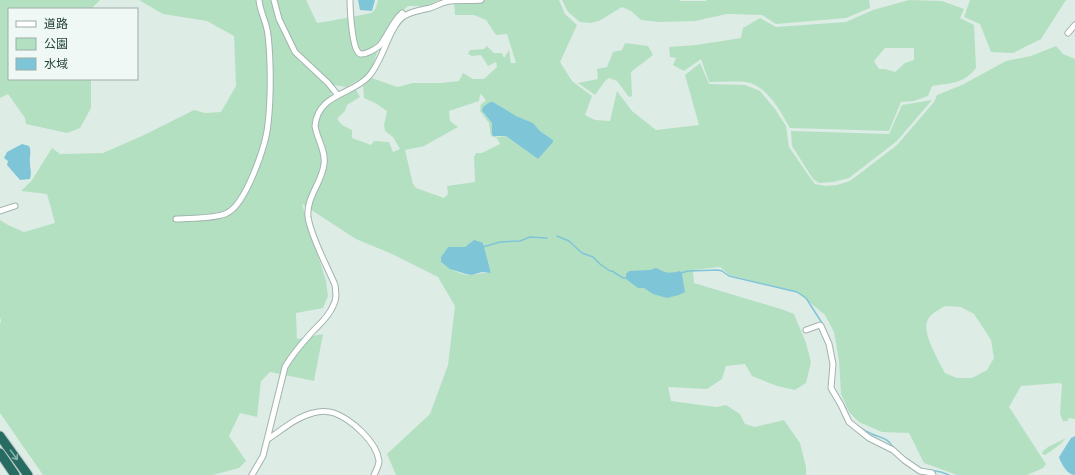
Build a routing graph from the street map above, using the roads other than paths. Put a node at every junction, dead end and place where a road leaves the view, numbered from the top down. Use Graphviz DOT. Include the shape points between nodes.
graph roads {
  1 [pos="259,0"];
  2 [pos="274,0"];
  3 [pos="350,0"];
  4 [pos="449,0"];
  5 [pos="481,0"];
  6 [pos="406,15"];
  7 [pos="1075,25"];
  8 [pos="1068,33"];
  9 [pos="337,94"];
  10 [pos="15,206"];
  11 [pos="0,211"];
  12 [pos="176,219"];
  13 [pos="806,330"];
  14 [pos="0,436"];
  15 [pos="268,439"];
  16 [pos="0,453"];
  17 [pos="15,475"];
  18 [pos="28,475"];
  19 [pos="252,475"];
  20 [pos="374,475"];
  21 [pos="933,475"];
  1 -- 12 [label="street" via="268,36 269,110 264,141 248,186 241,201 226,214"];
  2 -- 9 [label="street" via="279,19 295,52"];
  3 -- 6 [label="street" via="353,32 357,51 361,54 377,48 397,18 402,13"];
  4 -- 5 [label="street"];
  4 -- 6 [label="street"];
  6 -- 9 [label="street" via="396,26 376,68 359,85"];
  7 -- 8 [label="street"];
  9 -- 15 [label="street" via="322,108 316,121 316,131 325,158 323,172 312,196 308,216 315,240 335,285 335,301 333,308 300,345 285,367"];
  10 -- 11 [label="street"];
  13 -- 21 [label="street" via="820,325 824,332 833,364 831,388 849,422 920,471"];
  14 -- 18 [label="highway, one-way"];
  15 -- 19 [label="street" via="263,456"];
  15 -- 20 [label="street" via="308,414 332,412 353,424 374,448 378,464"];
  16 -- 17 [label="highway"];
}
